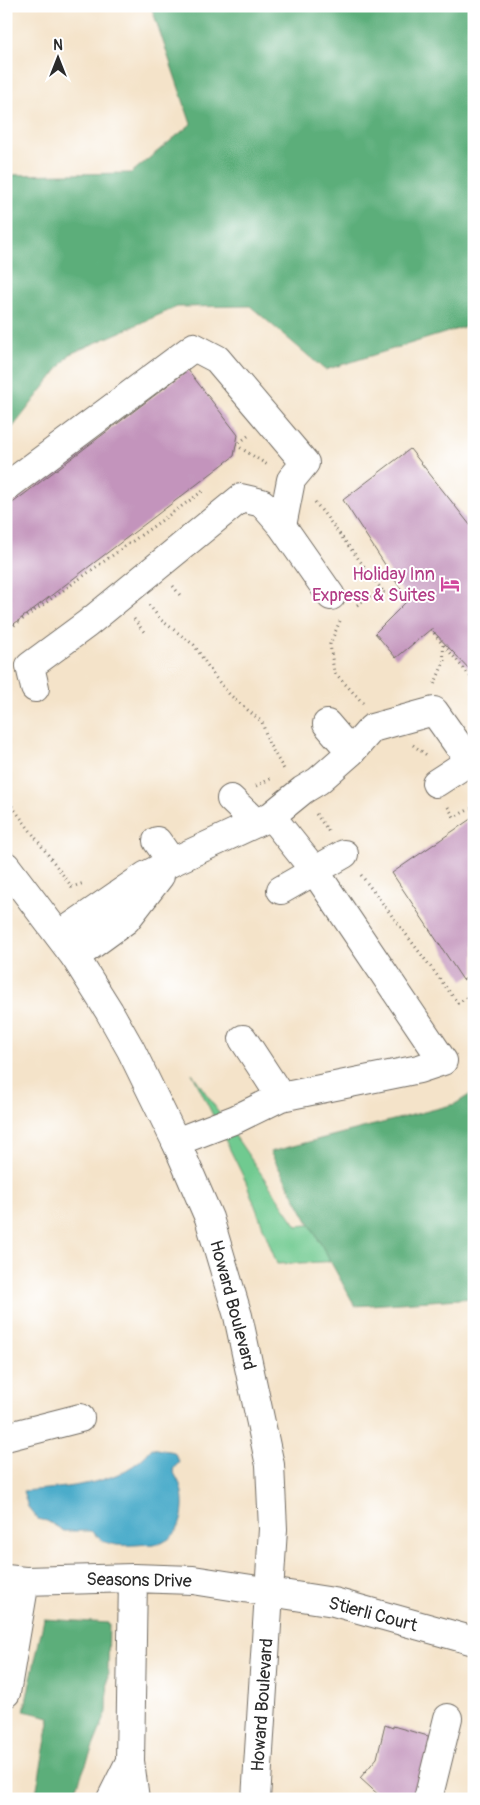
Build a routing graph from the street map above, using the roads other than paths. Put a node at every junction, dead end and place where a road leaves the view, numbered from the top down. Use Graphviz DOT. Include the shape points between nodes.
graph roads {
  1 [pos="6,487"];
  2 [pos="282,526"];
  3 [pos="341,607"];
  4 [pos="35,688"];
  5 [pos="327,724"];
  6 [pos="351,752"];
  7 [pos="474,759"];
  8 [pos="436,783"];
  9 [pos="231,799"];
  10 [pos="264,819"];
  11 [pos="344,854"];
  12 [pos="6,866"];
  13 [pos="314,870"];
  14 [pos="281,890"];
  15 [pos="67,946"];
  16 [pos="243,1039"];
  17 [pos="281,1097"];
  18 [pos="176,1142"];
  19 [pos="80,1418"];
  20 [pos="6,1437"];
  21 [pos="133,1578"];
  22 [pos="16,1580"];
  23 [pos="270,1592"];
  24 [pos="474,1642"];
  25 [pos="6,1693"];
  26 [pos="448,1718"];
  27 [pos="130,1762"];
  28 [pos="111,1799"];
  29 [pos="135,1799"];
  30 [pos="256,1799"];
  31 [pos="428,1799"];
  1 -- 2 [label="main road" via="194,347 216,359 305,463 291,480"];
  2 -- 3 [label="main road"];
  2 -- 4 [label="main road" via="262,503 241,498 134,587 30,666"];
  5 -- 6 [label="main road"];
  6 -- 7 [label="main road" via="372,728 434,711 458,745"];
  6 -- 10 [label="main road" via="318,781"];
  7 -- 8 [label="main road"];
  9 -- 10 [label="main road"];
  10 -- 13 [label="main road"];
  10 -- 15 [label="main road" via="164,851 145,876"];
  11 -- 13 [label="main road"];
  12 -- 15 [label="main road, Howard Boulevard"];
  13 -- 14 [label="main road"];
  13 -- 17 [label="main road" via="443,1061"];
  15 -- 18 [label="main road, Howard Boulevard" via="131,1050"];
  16 -- 17 [label="main road"];
  17 -- 18 [label="main road"];
  18 -- 23 [label="main road, Howard Boulevard" via="209,1218 238,1316 261,1416 270,1465 273,1529"];
  19 -- 20 [label="main road"];
  21 -- 22 [label="main road, Seasons Drive"];
  21 -- 23 [label="main road, Seasons Drive" via="193,1580"];
  21 -- 27 [label="main road"];
  22 -- 25 [label="main road"];
  23 -- 24 [label="main road, Stierli Court" via="334,1602"];
  23 -- 30 [label="main road, Howard Boulevard"];
  26 -- 31 [label="main road"];
  27 -- 28 [label="main road"];
  27 -- 29 [label="main road"];
}
